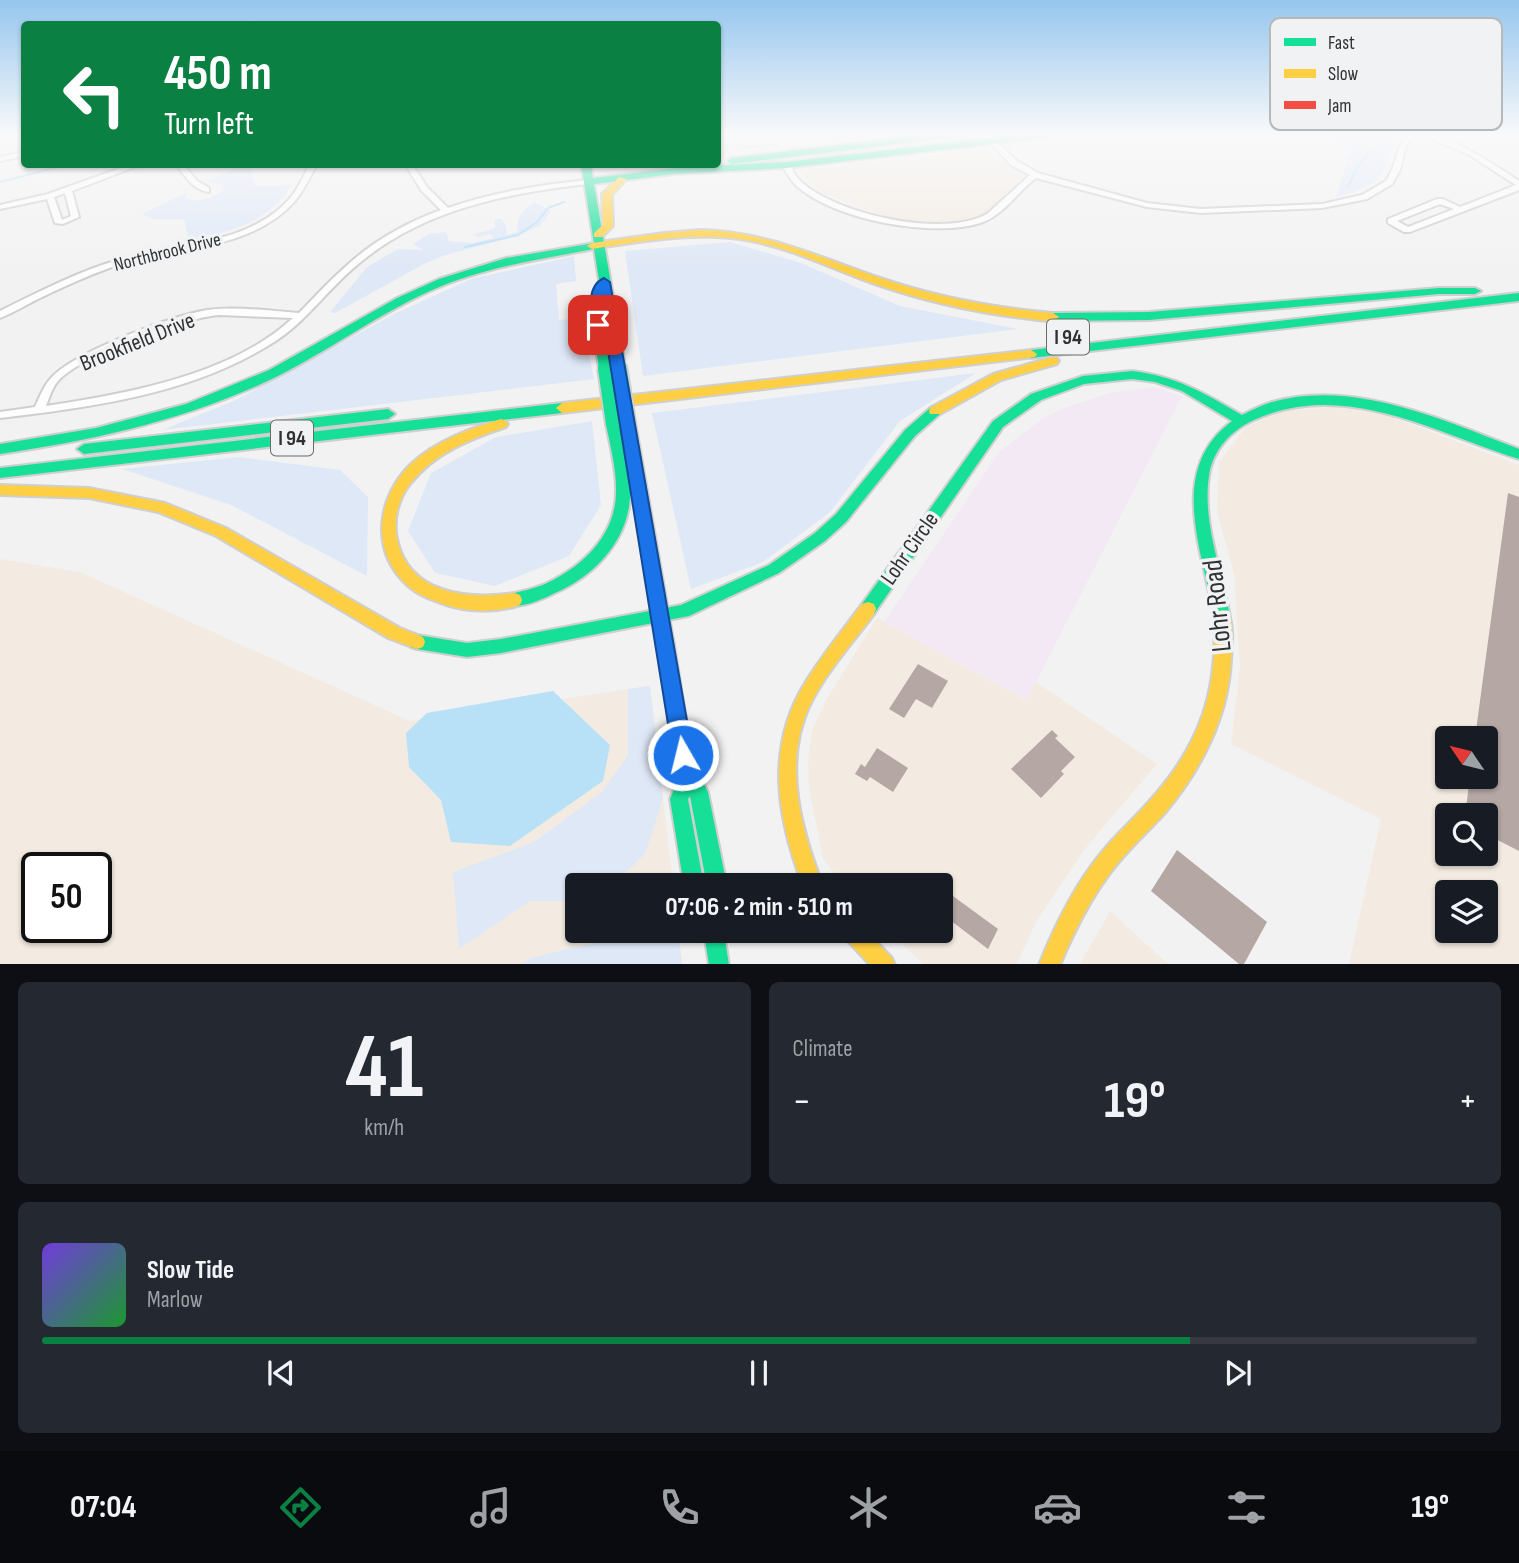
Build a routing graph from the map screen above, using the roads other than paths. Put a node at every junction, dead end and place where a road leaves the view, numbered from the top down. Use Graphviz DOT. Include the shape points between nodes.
graph roads {
  1 [pos="98,179"];
  2 [pos="191,179"];
  3 [pos="305,179"];
  4 [pos="418,179"];
  5 [pos="588,179"];
  6 [pos="615,179"];
  7 [pos="622,179"];
  8 [pos="795,179"];
  9 [pos="1029,179"];
  10 [pos="1050,179"];
  11 [pos="1391,179"];
  12 [pos="589,182"];
  13 [pos="1519,185"];
  14 [pos="68,190"];
  15 [pos="206,190"];
  16 [pos="50,196"];
  17 [pos="0,207"];
  18 [pos="1459,209"];
  19 [pos="446,211"];
  20 [pos="599,240"];
  21 [pos="1519,286"];
  22 [pos="1475,291"];
  23 [pos="1519,297"];
  24 [pos="0,315"];
  25 [pos="299,316"];
  26 [pos="1261,327"];
  27 [pos="585,405"];
  28 [pos="38,411"];
  29 [pos="0,415"];
  30 [pos="1239,419"];
  31 [pos="621,423"];
  32 [pos="0,449"];
  33 [pos="1519,454"];
  34 [pos="0,458"];
  35 [pos="0,473"];
  36 [pos="0,490"];
  37 [pos="662,616"];
  38 [pos="687,780"];
  39 [pos="692,873"];
  40 [pos="715,873"];
  41 [pos="808,873"];
  42 [pos="715,943"];
  43 [pos="864,943"];
  44 [pos="719,964"];
  45 [pos="885,964"];
  46 [pos="1049,964"];
  1 -- 14 [label="street"];
  2 -- 15 [label="street"];
  3 -- 24 [label="street, Northbrook Drive" via="292,201 256,225 111,264"];
  4 -- 19 [label="street"];
  5 -- 12 [label="main road"];
  6 -- 12 [label="main road"];
  7 -- 20 [label="main road" via="604,197 608,226"];
  8 -- 9 [label="street" via="820,198 886,221 930,227 984,219"];
  10 -- 11 [label="street" via="1147,205 1234,211 1322,206 1364,197"];
  12 -- 19 [label="street, Brookfield Drive" via="512,191"];
  12 -- 20 [label="main road"];
  13 -- 18 [label="street"];
  14 -- 16 [label="street"];
  14 -- 16 [label="street" via="75,217 63,222 58,221"];
  16 -- 17 [label="street"];
  18 -- 18 [label="street" via="1440,201 1392,219 1407,230"];
  19 -- 25 [label="street, Brookfield Drive" via="366,254"];
  20 -- 22 [label="main road" via="741,235 933,298 1068,318 1122,318 1439,290"];
  20 -- 31 [label="main road, bridge" via="604,282 595,303"];
  20 -- 32 [label="main road" via="454,277 274,372 194,407 93,436"];
  21 -- 22 [label="main road, I 94"];
  22 -- 34 [label="main road, I 94"];
  23 -- 26 [label="main road, I 94"];
  25 -- 28 [label="street, Brookfield Drive" via="272,340 220,365 118,398"];
  25 -- 28 [label="street, Brookfield Drive" via="239,311 205,313 180,321 74,365 57,376"];
  26 -- 27 [label="main road, I 94"];
  26 -- 37 [label="main road" via="1217,338 1052,361 979,385 939,407 910,433 841,517 799,554 715,597"];
  27 -- 31 [label="main road" via="482,429 423,462 399,489 387,523 391,553 412,583 435,596 488,604 544,592 571,579 606,546 622,513"];
  27 -- 35 [label="main road, I 94"];
  28 -- 29 [label="street, Brookfield Drive"];
  30 -- 33 [label="main road, Lohr Road" via="1265,407 1294,402 1363,404 1423,418"];
  30 -- 41 [label="main road, Lohr Circle" via="1160,379 1135,376 1074,382 1040,394 1007,415 803,701 791,732 788,764 799,854"];
  30 -- 46 [label="main road, Lohr Road" via="1208,454 1201,486 1224,646 1216,709 1182,776 1109,858 1083,895"];
  31 -- 37 [label="main road"];
  36 -- 37 [label="main road" via="89,493 160,507 221,532 394,633 440,648 501,646"];
  37 -- 38 [label="main road"];
  38 -- 39 [label="main road" via="678,799"];
  38 -- 40 [label="main road" via="699,792"];
  42 -- 44 [label="main road"];
  43 -- 45 [label="main road"];
}
